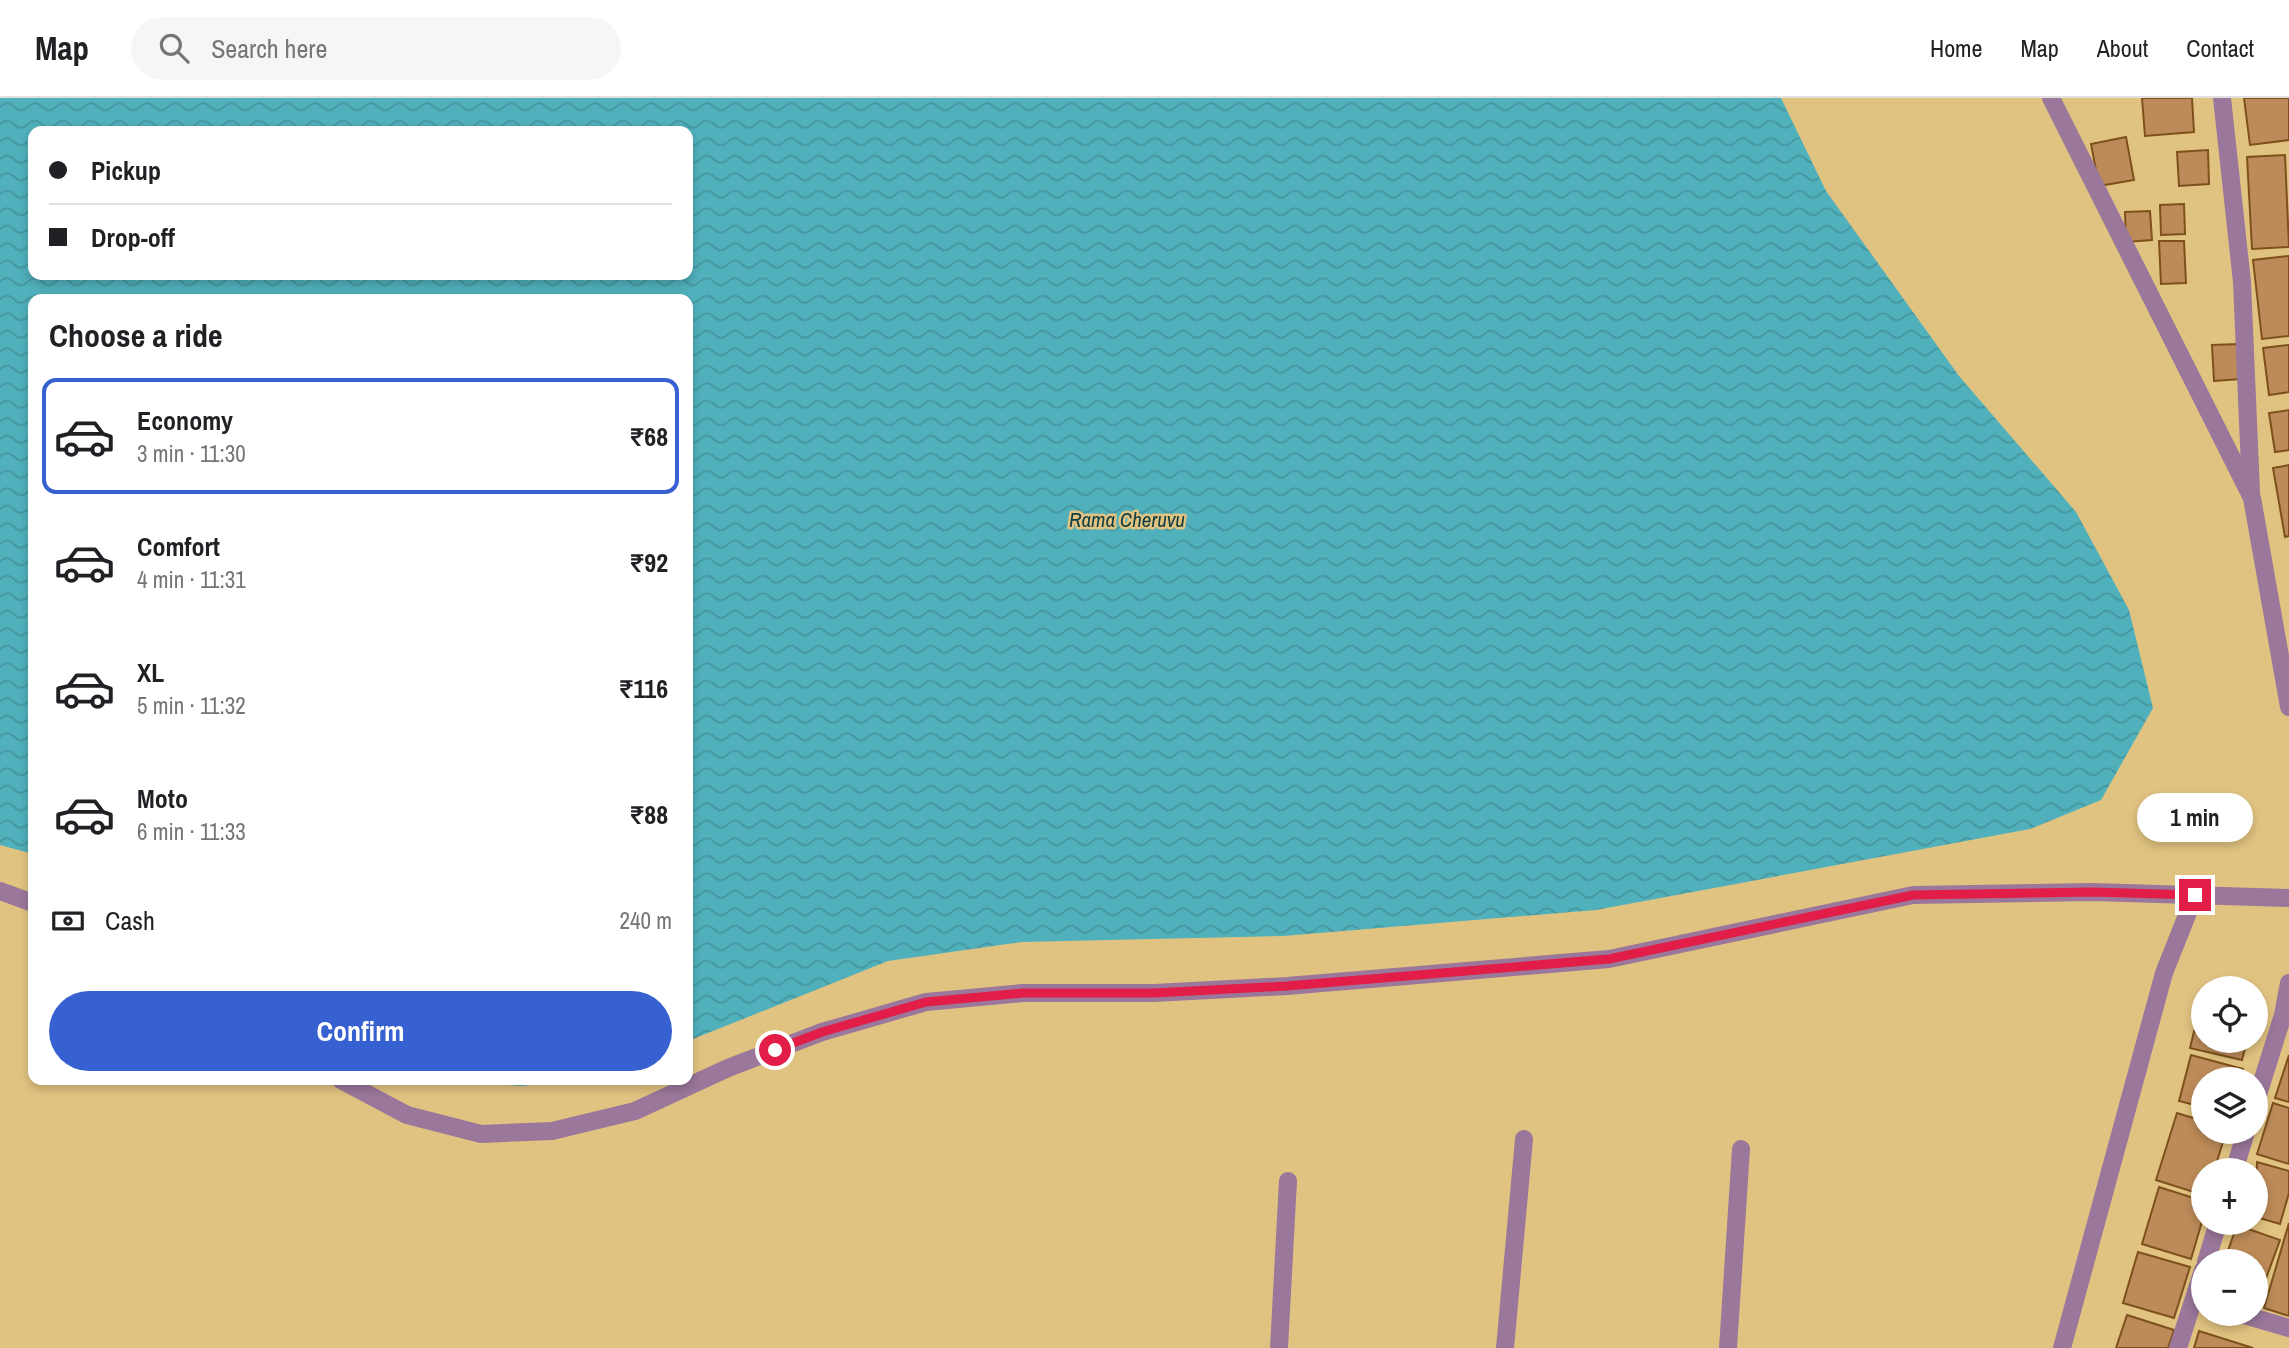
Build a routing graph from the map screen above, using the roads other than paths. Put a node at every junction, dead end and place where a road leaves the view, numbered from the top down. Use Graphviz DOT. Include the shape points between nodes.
graph roads {
  1 [pos="2051,98"];
  2 [pos="2222,98"];
  3 [pos="2252,498"];
  4 [pos="2289,707"];
  5 [pos="0,891"];
  6 [pos="2195,895"];
  7 [pos="2289,898"];
  8 [pos="28,901"];
  9 [pos="2289,983"];
  10 [pos="2286,1015"];
  11 [pos="2268,1067"];
  12 [pos="693,1084"];
  13 [pos="350,1085"];
  14 [pos="691,1085"];
  15 [pos="1524,1139"];
  16 [pos="1741,1149"];
  17 [pos="1289,1181"];
  18 [pos="2191,1320"];
  19 [pos="2268,1322"];
  20 [pos="2289,1328"];
  21 [pos="1279,1348"];
  22 [pos="1505,1348"];
  23 [pos="1728,1348"];
  24 [pos="2062,1348"];
  25 [pos="2178,1348"];
  1 -- 3 [label="street"];
  2 -- 3 [label="street" via="2242,282"];
  3 -- 4 [label="street"];
  5 -- 8 [label="street"];
  6 -- 7 [label="street"];
  6 -- 12 [label="street" via="1913,895 1609,959 1287,986 1023,993 926,1002 822,1032"];
  6 -- 24 [label="street" via="2164,972"];
  9 -- 10 [label="street"];
  10 -- 11 [label="street"];
  13 -- 14 [label="street" via="407,1115 481,1133 552,1131 635,1111"];
  15 -- 22 [label="street"];
  16 -- 23 [label="street"];
  17 -- 21 [label="street"];
  18 -- 25 [label="street"];
  19 -- 20 [label="street"];
}
